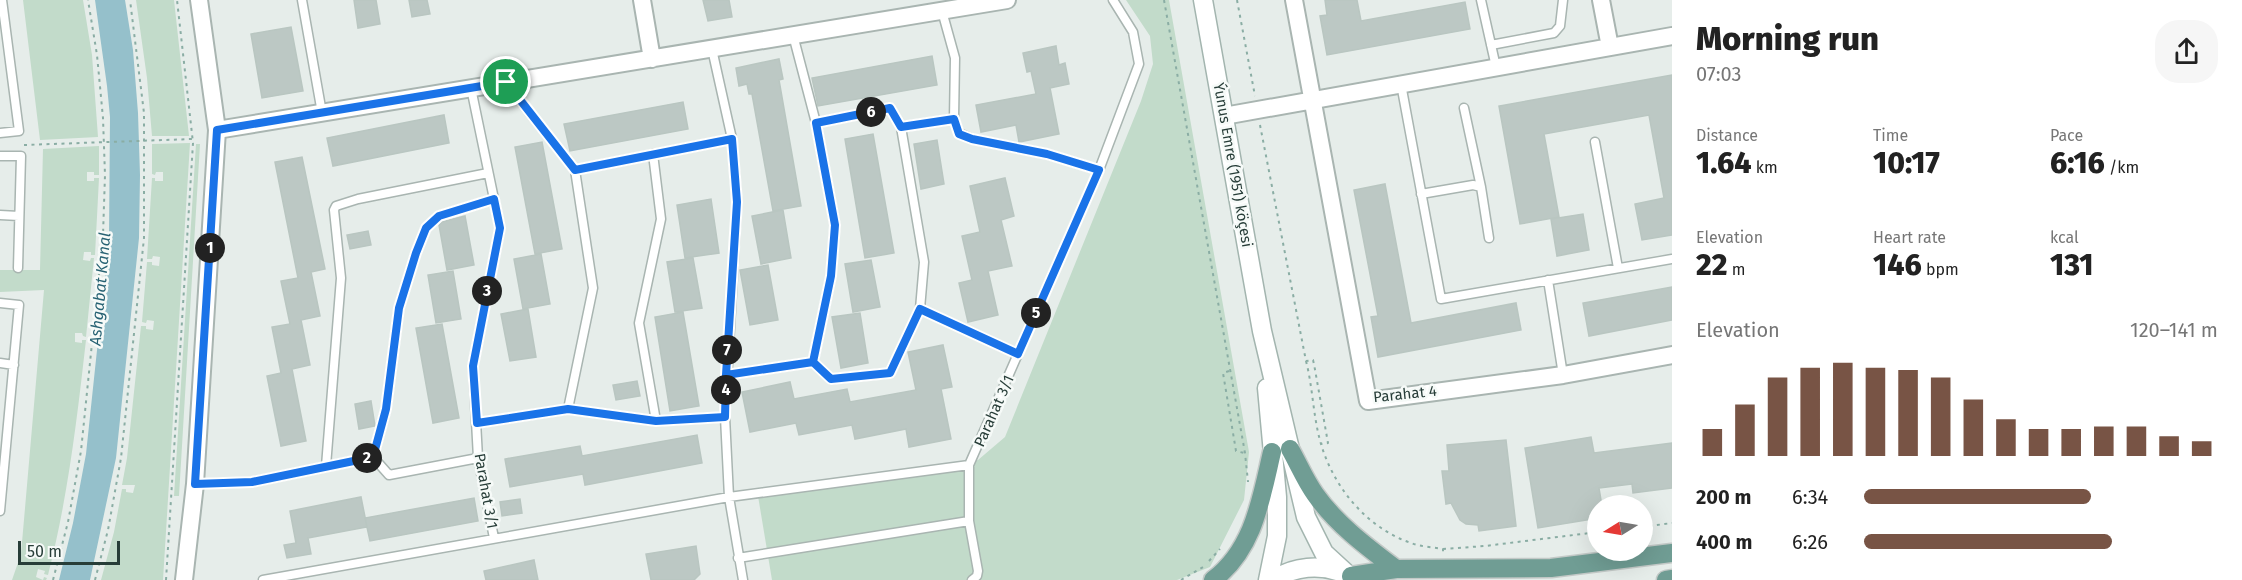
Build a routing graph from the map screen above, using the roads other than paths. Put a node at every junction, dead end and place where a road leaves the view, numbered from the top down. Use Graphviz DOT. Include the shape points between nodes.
graph roads {
  1 [pos="2,0"];
  2 [pos="199,0"];
  3 [pos="302,0"];
  4 [pos="642,0"];
  5 [pos="1007,0"];
  6 [pos="1113,0"];
  7 [pos="1203,0"];
  8 [pos="1294,0"];
  9 [pos="1480,0"];
  10 [pos="1563,0"];
  11 [pos="1601,0"];
  12 [pos="942,11"];
  13 [pos="793,35"];
  14 [pos="1672,36"];
  15 [pos="1491,45"];
  16 [pos="1610,46"];
  17 [pos="712,48"];
  18 [pos="652,58"];
  19 [pos="1496,67"];
  20 [pos="506,82"];
  21 [pos="1401,84"];
  22 [pos="471,88"];
  23 [pos="1312,100"];
  24 [pos="1464,108"];
  25 [pos="322,113"];
  26 [pos="1224,116"];
  27 [pos="954,119"];
  28 [pos="816,123"];
  29 [pos="901,127"];
  30 [pos="217,130"];
  31 [pos="0,133"];
  32 [pos="732,139"];
  33 [pos="1595,142"];
  34 [pos="653,154"];
  35 [pos="0,156"];
  36 [pos="575,170"];
  37 [pos="1099,170"];
  38 [pos="488,173"];
  39 [pos="1481,187"];
  40 [pos="1421,194"];
  41 [pos="494,199"];
  42 [pos="0,215"];
  43 [pos="19,216"];
  44 [pos="1490,238"];
  45 [pos="1672,259"];
  46 [pos="18,268"];
  47 [pos="1618,268"];
  48 [pos="1548,280"];
  49 [pos="0,303"];
  50 [pos="920,309"];
  51 [pos="1262,331"];
  52 [pos="1018,354"];
  53 [pos="1672,355"];
  54 [pos="813,362"];
  55 [pos="0,363"];
  56 [pos="14,365"];
  57 [pos="726,375"];
  58 [pos="1563,375"];
  59 [pos="568,409"];
  60 [pos="725,417"];
  61 [pos="656,421"];
  62 [pos="477,423"];
  63 [pos="1290,449"];
  64 [pos="1272,452"];
  65 [pos="373,457"];
  66 [pos="478,458"];
  67 [pos="969,465"];
  68 [pos="326,466"];
  69 [pos="195,484"];
  70 [pos="729,497"];
  71 [pos="0,511"];
  72 [pos="969,521"];
  73 [pos="494,538"];
  74 [pos="1672,553"];
  75 [pos="738,558"];
  76 [pos="1396,569"];
  77 [pos="1352,577"];
  78 [pos="1672,579"];
  79 [pos="184,580"];
  80 [pos="263,580"];
  81 [pos="742,580"];
  82 [pos="972,580"];
  83 [pos="1214,580"];
  84 [pos="1268,580"];
  85 [pos="1273,580"];
  86 [pos="1666,580"];
  1 -- 31 [label="lane" via="19,131"];
  2 -- 30 [label="street"];
  3 -- 25 [label="lane"];
  4 -- 18 [label="street"];
  5 -- 12 [label="street"];
  6 -- 37 [label="lane, Parahat 3/1" via="1133,32 1139,64"];
  7 -- 26 [label="street, Ýunus Emre (1951) köçesi"];
  8 -- 23 [label="street"];
  9 -- 15 [label="lane"];
  10 -- 15 [label="lane" via="1560,26 1554,33"];
  11 -- 16 [label="street"];
  12 -- 13 [label="street"];
  12 -- 27 [label="lane" via="955,58"];
  13 -- 17 [label="street"];
  13 -- 28 [label="lane"];
  14 -- 16 [label="street"];
  15 -- 19 [label="lane"];
  16 -- 19 [label="street"];
  17 -- 18 [label="street"];
  17 -- 32 [label="lane"];
  18 -- 20 [label="street"];
  19 -- 21 [label="street"];
  20 -- 22 [label="street"];
  20 -- 36 [label="lane"];
  21 -- 23 [label="street"];
  21 -- 40 [label="lane"];
  22 -- 25 [label="street"];
  22 -- 38 [label="lane, Parahat 3/1"];
  23 -- 26 [label="street"];
  23 -- 58 [label="street, Parahat 4" via="1368,401"];
  24 -- 39 [label="lane"];
  25 -- 30 [label="street"];
  26 -- 51 [label="street, Ýunus Emre (1951) köçesi"];
  27 -- 29 [label="lane"];
  27 -- 37 [label="lane" via="959,134 972,139 1047,154"];
  28 -- 29 [label="lane" via="890,108"];
  28 -- 54 [label="lane" via="835,225 831,276"];
  29 -- 50 [label="lane" via="924,262"];
  30 -- 69 [label="street"];
  32 -- 34 [label="lane"];
  32 -- 57 [label="lane" via="737,202"];
  33 -- 47 [label="lane"];
  34 -- 36 [label="lane"];
  34 -- 61 [label="lane" via="661,219 639,323"];
  35 -- 43 [label="lane" via="21,156"];
  36 -- 59 [label="lane" via="592,288"];
  37 -- 52 [label="lane, Parahat 3/1"];
  38 -- 41 [label="lane, Parahat 3/1"];
  38 -- 68 [label="lane" via="336,206 341,278"];
  39 -- 40 [label="lane"];
  39 -- 44 [label="lane"];
  40 -- 48 [label="lane" via="1441,299"];
  41 -- 62 [label="lane, Parahat 3/1" via="500,228 473,366"];
  41 -- 65 [label="lane" via="439,216 426,228 399,308 386,409"];
  42 -- 43 [label="lane"];
  43 -- 46 [label="lane"];
  45 -- 47 [label="lane"];
  47 -- 48 [label="lane"];
  48 -- 58 [label="lane"];
  49 -- 56 [label="lane" via="20,304"];
  50 -- 52 [label="lane"];
  50 -- 54 [label="lane" via="890,373 831,379"];
  51 -- 63 [label="street, Ýunus Emre (1951) köçesi"];
  51 -- 64 [label="street, Ýunus Emre (1951) köçesi"];
  52 -- 67 [label="lane, Parahat 3/1"];
  53 -- 58 [label="street, Parahat 4"];
  54 -- 57 [label="lane"];
  55 -- 56 [label="lane"];
  56 -- 71 [label="lane"];
  57 -- 60 [label="lane"];
  59 -- 61 [label="lane"];
  59 -- 62 [label="lane"];
  60 -- 61 [label="lane"];
  60 -- 70 [label="lane"];
  62 -- 66 [label="lane, Parahat 3/1"];
  63 -- 76 [label="main road" via="1314,494 1342,525"];
  63 -- 77 [label="street, Ýunus Emre (1951) köçesi" via="1306,517 1324,554"];
  64 -- 83 [label="main road" via="1254,526 1236,558"];
  64 -- 84 [label="street, Ýunus Emre (1951) köçesi" via="1277,536"];
  65 -- 66 [label="lane" via="389,475"];
  65 -- 68 [label="lane"];
  66 -- 73 [label="lane, Parahat 3/1"];
  67 -- 70 [label="lane, Parahat 3/1"];
  67 -- 72 [label="lane"];
  68 -- 69 [label="lane" via="252,482"];
  69 -- 79 [label="street"];
  70 -- 73 [label="lane, Parahat 3/1"];
  70 -- 75 [label="lane"];
  72 -- 75 [label="lane"];
  72 -- 82 [label="lane" via="978,571"];
  73 -- 80 [label="lane, Parahat 3/1"];
  74 -- 76 [label="main road" via="1551,568"];
  75 -- 81 [label="lane"];
  76 -- 77 [label="main road"];
  77 -- 85 [label="street" via="1316,567 1298,569"];
  78 -- 86 [label="main road"];
}
